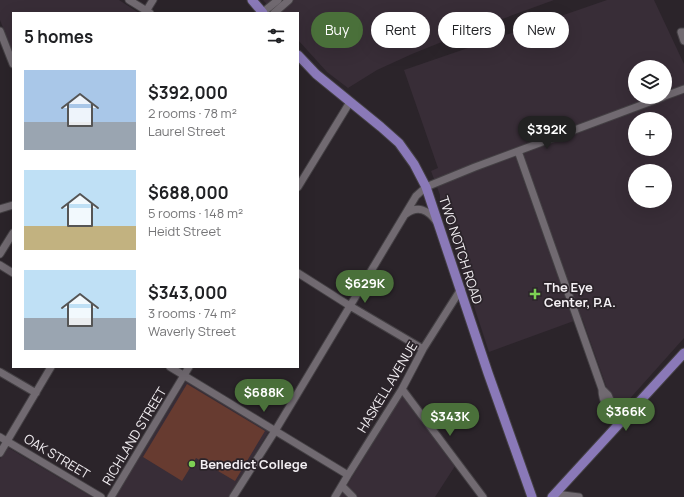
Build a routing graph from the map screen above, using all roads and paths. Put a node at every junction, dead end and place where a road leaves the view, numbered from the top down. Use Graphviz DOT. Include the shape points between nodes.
graph roads {
  1 [pos="129,0"];
  2 [pos="153,0"];
  3 [pos="252,0"];
  4 [pos="278,0"];
  5 [pos="290,0"];
  6 [pos="147,12"];
  7 [pos="261,12"];
  8 [pos="263,12"];
  9 [pos="275,12"];
  10 [pos="0,30"];
  11 [pos="682,32"];
  12 [pos="684,41"];
  13 [pos="299,56"];
  14 [pos="12,61"];
  15 [pos="684,89"];
  16 [pos="672,94"];
  17 [pos="350,102"];
  18 [pos="645,104"];
  19 [pos="518,151"];
  20 [pos="299,185"];
  21 [pos="426,187"];
  22 [pos="12,204"];
  23 [pos="0,209"];
  24 [pos="406,214"];
  25 [pos="440,228"];
  26 [pos="12,235"];
  27 [pos="0,254"];
  28 [pos="0,265"];
  29 [pos="12,272"];
  30 [pos="299,274"];
  31 [pos="460,289"];
  32 [pos="350,306"];
  33 [pos="423,349"];
  34 [pos="684,353"];
  35 [pos="50,368"];
  36 [pos="172,368"];
  37 [pos="188,368"];
  38 [pos="0,372"];
  39 [pos="184,376"];
  40 [pos="402,389"];
  41 [pos="36,393"];
  42 [pos="624,419"];
  43 [pos="275,431"];
  44 [pos="0,437"];
  45 [pos="7,441"];
  46 [pos="0,453"];
  47 [pos="348,475"];
  48 [pos="342,486"];
  49 [pos="553,495"];
  50 [pos="101,497"];
  51 [pos="111,497"];
  52 [pos="233,497"];
  53 [pos="335,497"];
  54 [pos="353,497"];
  55 [pos="483,497"];
  56 [pos="532,497"];
  57 [pos="579,497"];
  1 -- 6 [label="street"];
  2 -- 6 [label="street"];
  3 -- 7 [label="main road"];
  4 -- 8 [label="street"];
  5 -- 9 [label="street"];
  10 -- 14 [label="street"];
  11 -- 12 [label="street"];
  13 -- 17 [label="main road, TWO NOTCH ROAD"];
  15 -- 16 [label="street"];
  17 -- 20 [label="street"];
  17 -- 21 [label="main road, TWO NOTCH ROAD" via="399,143"];
  18 -- 19 [label="street"];
  19 -- 21 [label="street"];
  19 -- 42 [label="street" via="602,389 602,396 606,406"];
  21 -- 24 [label="street" via="416,196"];
  21 -- 25 [label="main road, TWO NOTCH ROAD"];
  22 -- 23 [label="street"];
  24 -- 25 [label="street" via="417,209 429,212"];
  24 -- 32 [label="street"];
  25 -- 31 [label="main road, TWO NOTCH ROAD"];
  26 -- 27 [label="street"];
  28 -- 29 [label="street"];
  30 -- 32 [label="street"];
  31 -- 33 [label="street, HASKELL AVENUE"];
  31 -- 56 [label="main road, TWO NOTCH ROAD"];
  32 -- 33 [label="street"];
  32 -- 43 [label="street"];
  33 -- 40 [label="street, HASKELL AVENUE"];
  34 -- 42 [label="main road"];
  35 -- 41 [label="street"];
  36 -- 39 [label="street"];
  37 -- 39 [label="street, RICHLAND STREET"];
  38 -- 41 [label="street"];
  39 -- 43 [label="street"];
  39 -- 51 [label="street, RICHLAND STREET"];
  40 -- 47 [label="street, HASKELL AVENUE"];
  40 -- 55 [label="street"];
  41 -- 45 [label="street"];
  42 -- 49 [label="main road"];
  43 -- 47 [label="street"];
  43 -- 52 [label="street"];
  44 -- 45 [label="street, OAK STREET"];
  45 -- 46 [label="street"];
  45 -- 50 [label="street, OAK STREET"];
  47 -- 48 [label="street, HASKELL AVENUE"];
  48 -- 53 [label="street, HASKELL AVENUE"];
  48 -- 54 [label="street"];
  49 -- 57 [label="street"];
}
